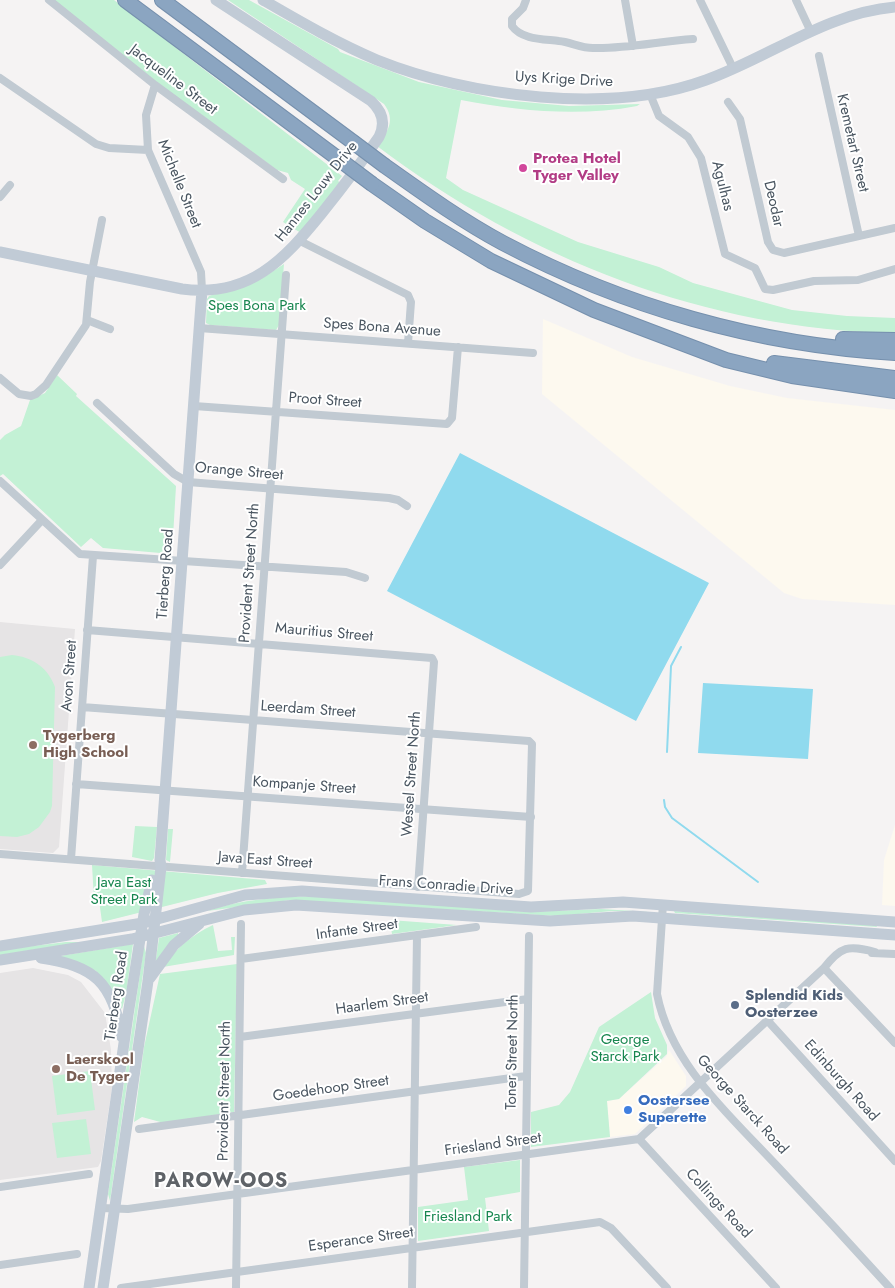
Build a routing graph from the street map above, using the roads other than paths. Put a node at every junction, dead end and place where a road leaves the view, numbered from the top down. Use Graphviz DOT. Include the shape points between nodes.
graph roads {
  1 [pos="49,0"];
  2 [pos="125,0"];
  3 [pos="162,0"];
  4 [pos="216,0"];
  5 [pos="263,0"];
  6 [pos="526,0"];
  7 [pos="625,0"];
  8 [pos="700,0"];
  9 [pos="796,0"];
  10 [pos="895,6"];
  11 [pos="811,32"];
  12 [pos="694,38"];
  13 [pos="633,46"];
  14 [pos="819,56"];
  15 [pos="733,68"];
  16 [pos="0,78"];
  17 [pos="155,86"];
  18 [pos="650,94"];
  19 [pos="728,102"];
  20 [pos="148,150"];
  21 [pos="283,179"];
  22 [pos="10,185"];
  23 [pos="0,197"];
  24 [pos="102,220"];
  25 [pos="895,228"];
  26 [pos="859,236"];
  27 [pos="300,241"];
  28 [pos="0,252"];
  29 [pos="895,269"];
  30 [pos="92,270"];
  31 [pos="286,275"];
  32 [pos="202,290"];
  33 [pos="87,320"];
  34 [pos="633,325"];
  35 [pos="199,328"];
  36 [pos="725,328"];
  37 [pos="110,329"];
  38 [pos="282,334"];
  39 [pos="895,340"];
  40 [pos="408,344"];
  41 [pos="458,347"];
  42 [pos="533,353"];
  43 [pos="895,353"];
  44 [pos="0,378"];
  45 [pos="895,378"];
  46 [pos="895,391"];
  47 [pos="97,403"];
  48 [pos="194,406"];
  49 [pos="276,412"];
  50 [pos="0,481"];
  51 [pos="188,482"];
  52 [pos="271,489"];
  53 [pos="408,506"];
  54 [pos="42,520"];
  55 [pos="93,556"];
  56 [pos="182,559"];
  57 [pos="0,565"];
  58 [pos="265,566"];
  59 [pos="365,578"];
  60 [pos="87,630"];
  61 [pos="177,636"];
  62 [pos="259,642"];
  63 [pos="434,662"];
  64 [pos="82,707"];
  65 [pos="171,713"];
  66 [pos="254,719"];
  67 [pos="429,733"];
  68 [pos="76,784"];
  69 [pos="166,790"];
  70 [pos="248,796"];
  71 [pos="424,809"];
  72 [pos="531,817"];
  73 [pos="0,854"];
  74 [pos="71,859"];
  75 [pos="159,864"];
  76 [pos="242,873"];
  77 [pos="418,887"];
  78 [pos="663,904"];
  79 [pos="662,918"];
  80 [pos="155,920"];
  81 [pos="204,920"];
  82 [pos="895,922"];
  83 [pos="143,923"];
  84 [pos="241,924"];
  85 [pos="476,927"];
  86 [pos="153,934"];
  87 [pos="417,935"];
  88 [pos="895,935"];
  89 [pos="141,936"];
  90 [pos="529,936"];
  91 [pos="0,946"];
  92 [pos="895,954"];
  93 [pos="26,956"];
  94 [pos="0,960"];
  95 [pos="241,960"];
  96 [pos="826,965"];
  97 [pos="148,981"];
  98 [pos="528,999"];
  99 [pos="416,1013"];
  100 [pos="767,1020"];
  101 [pos="240,1037"];
  102 [pos="895,1043"];
  103 [pos="124,1051"];
  104 [pos="526,1076"];
  105 [pos="699,1081"];
  106 [pos="415,1091"];
  107 [pos="238,1116"];
  108 [pos="139,1129"];
  109 [pos="639,1139"];
  110 [pos="526,1154"];
  111 [pos="895,1161"];
  112 [pos="414,1170"];
  113 [pos="89,1174"];
  114 [pos="0,1187"];
  115 [pos="238,1194"];
  116 [pos="101,1211"];
  117 [pos="114,1212"];
  118 [pos="524,1232"];
  119 [pos="412,1247"];
  120 [pos="77,1254"];
  121 [pos="0,1265"];
  122 [pos="236,1272"];
  123 [pos="89,1288"];
  124 [pos="102,1288"];
  125 [pos="120,1288"];
  126 [pos="236,1288"];
  127 [pos="412,1288"];
  128 [pos="524,1288"];
  129 [pos="667,1288"];
  130 [pos="776,1288"];
  131 [pos="890,1288"];
  1 -- 17 [label="street, Jacqueline Street"];
  2 -- 34 [label="highway, bridge" via="425,221 491,261 558,294"];
  3 -- 36 [label="highway, bridge" via="431,199 502,242 635,301"];
  4 -- 27 [label="main road, Hannes Louw Drive" via="371,101 382,115 379,137"];
  5 -- 18 [label="main road, Uys Krige Drive" via="355,50 428,76 489,90 553,97"];
  6 -- 13 [label="street" via="511,22 513,28 522,34 590,48"];
  7 -- 13 [label="street"];
  8 -- 15 [label="street"];
  9 -- 11 [label="street"];
  10 -- 11 [label="main road, Uys Krige Drive" via="854,14"];
  11 -- 15 [label="main road, Uys Krige Drive"];
  12 -- 13 [label="street"];
  14 -- 26 [label="street, Kremetart Street"];
  15 -- 18 [label="main road, Uys Krige Drive" via="705,80"];
  16 -- 20 [label="street" via="96,144"];
  17 -- 20 [label="street, Michelle Street" via="146,115"];
  17 -- 21 [label="street, Jacqueline Street"];
  18 -- 29 [label="street, Agulhas" via="654,110 661,120 688,137 702,158 726,255 755,268 762,286 768,290 814,281 858,280"];
  19 -- 26 [label="street, Deodar" via="740,119 771,248 784,253"];
  20 -- 32 [label="street, Michelle Street" via="200,272"];
  22 -- 23 [label="street"];
  24 -- 30 [label="street"];
  25 -- 26 [label="street, Deodar"];
  27 -- 32 [label="main road, Hannes Louw Drive" via="282,260 257,276 228,286"];
  27 -- 40 [label="street" via="408,295 411,302"];
  28 -- 30 [label="main road, Hannes Louw Drive"];
  30 -- 32 [label="main road, Hannes Louw Drive" via="182,289"];
  30 -- 33 [label="street"];
  31 -- 38 [label="street, Provident Street North"];
  32 -- 35 [label="main road, Tierberg Road"];
  33 -- 37 [label="street"];
  33 -- 44 [label="street" via="40,392 22,396"];
  34 -- 45 [label="highway" via="686,342 776,363"];
  34 -- 46 [label="highway" via="726,360 846,386"];
  35 -- 38 [label="street, Spes Bona Avenue"];
  35 -- 48 [label="main road, Tierberg Road"];
  36 -- 39 [label="highway" via="848,340"];
  36 -- 43 [label="highway" via="805,343"];
  38 -- 40 [label="street, Spes Bona Avenue"];
  38 -- 49 [label="street, Provident Street North"];
  40 -- 41 [label="street, Spes Bona Avenue"];
  41 -- 42 [label="street, Spes Bona Avenue"];
  41 -- 49 [label="street, Proot Street" via="450,423"];
  47 -- 51 [label="street, Orange Street" via="174,474"];
  48 -- 49 [label="street, Proot Street"];
  48 -- 51 [label="main road, Tierberg Road"];
  49 -- 52 [label="street, Provident Street North"];
  50 -- 54 [label="street"];
  51 -- 52 [label="street, Orange Street"];
  51 -- 56 [label="main road, Tierberg Road"];
  52 -- 53 [label="street, Orange Street" via="389,498"];
  52 -- 58 [label="street, Provident Street North"];
  54 -- 55 [label="street" via="76,551"];
  54 -- 57 [label="street"];
  55 -- 56 [label="street"];
  55 -- 60 [label="street, Avon Street"];
  56 -- 58 [label="street"];
  56 -- 61 [label="main road, Tierberg Road"];
  58 -- 59 [label="street" via="346,572"];
  58 -- 62 [label="street, Provident Street North"];
  60 -- 61 [label="street, Mauritius Street"];
  60 -- 64 [label="street, Avon Street"];
  61 -- 62 [label="street, Mauritius Street"];
  61 -- 65 [label="main road, Tierberg Road"];
  62 -- 63 [label="street, Mauritius Street" via="428,656"];
  62 -- 66 [label="street, Provident Street North"];
  63 -- 67 [label="street, Wessel Street North"];
  64 -- 65 [label="street, Leerdam Street"];
  64 -- 68 [label="street, Avon Street"];
  65 -- 66 [label="street, Leerdam Street"];
  65 -- 69 [label="main road, Tierberg Road"];
  66 -- 67 [label="street, Leerdam Street"];
  66 -- 70 [label="street, Provident Street North"];
  67 -- 71 [label="street, Wessel Street North"];
  67 -- 72 [label="street, Leerdam Street" via="528,740 532,743"];
  68 -- 69 [label="street, Kompanje Street"];
  68 -- 74 [label="street, Avon Street"];
  69 -- 70 [label="street, Kompanje Street"];
  69 -- 75 [label="main road, Tierberg Road"];
  70 -- 71 [label="street, Kompanje Street"];
  70 -- 76 [label="street, Provident Street North"];
  71 -- 72 [label="street, Kompanje Street"];
  71 -- 77 [label="street, Wessel Street North"];
  72 -- 77 [label="street, Java East Street" via="528,891 519,894"];
  73 -- 74 [label="street, Java East Street"];
  74 -- 75 [label="street, Java East Street"];
  75 -- 76 [label="street, Java East Street"];
  75 -- 80 [label="main road, Tierberg Road"];
  75 -- 83 [label="main road, Tierberg Road"];
  76 -- 77 [label="street, Java East Street"];
  78 -- 79 [label="street, George Starck Road"];
  78 -- 80 [label="main road, Frans Conradie Drive" via="624,902 531,907 302,891 245,895"];
  78 -- 82 [label="main road, Frans Conradie Drive"];
  79 -- 81 [label="main road, Frans Conradie Drive" via="618,916 531,920 296,905 244,910"];
  79 -- 88 [label="main road, Frans Conradie Drive"];
  79 -- 105 [label="street, George Starck Road" via="657,976 660,1009 676,1048"];
  80 -- 83 [label="main road, Frans Conradie Drive"];
  80 -- 86 [label="main road, Tierberg Road"];
  81 -- 86 [label="main road, Frans Conradie Drive"];
  81 -- 97 [label="main road" via="174,945"];
  83 -- 89 [label="main road, Tierberg Road"];
  83 -- 91 [label="main road, Frans Conradie Drive"];
  84 -- 95 [label="street, Provident Street North"];
  85 -- 87 [label="street, Infante Street"];
  86 -- 89 [label="main road, Frans Conradie Drive"];
  86 -- 97 [label="main road, Tierberg Road"];
  87 -- 95 [label="street, Infante Street"];
  87 -- 99 [label="street"];
  89 -- 93 [label="main road, Frans Conradie Drive"];
  89 -- 103 [label="main road, Tierberg Road"];
  90 -- 98 [label="street, Toner Street North"];
  92 -- 96 [label="street" via="845,952"];
  93 -- 94 [label="main road, Frans Conradie Drive"];
  93 -- 103 [label="main road" via="73,964 99,980 116,1008"];
  95 -- 101 [label="street, Provident Street North"];
  96 -- 100 [label="street"];
  96 -- 102 [label="street"];
  97 -- 117 [label="main road, Tierberg Road"];
  98 -- 99 [label="street, Haarlem Street"];
  98 -- 104 [label="street, Toner Street North"];
  99 -- 101 [label="street, Haarlem Street"];
  99 -- 106 [label="street"];
  100 -- 105 [label="street"];
  100 -- 111 [label="street, Edinburgh Road"];
  101 -- 107 [label="street, Provident Street North"];
  103 -- 116 [label="main road, Tierberg Road"];
  104 -- 106 [label="street, Goedehoop Street"];
  104 -- 110 [label="street, Toner Street North"];
  105 -- 109 [label="street"];
  105 -- 131 [label="street, George Starck Road"];
  106 -- 107 [label="street, Goedehoop Street"];
  106 -- 112 [label="street"];
  107 -- 108 [label="street, Goedehoop Street"];
  107 -- 115 [label="street, Provident Street North"];
  109 -- 110 [label="street, Friesland Street"];
  109 -- 130 [label="street, Collings Road"];
  110 -- 112 [label="street, Friesland Street"];
  110 -- 118 [label="street, Toner Street North"];
  112 -- 115 [label="street, Friesland Street"];
  112 -- 119 [label="street"];
  113 -- 114 [label="street"];
  115 -- 117 [label="street, Friesland Street"];
  115 -- 122 [label="street, Provident Street North"];
  116 -- 117 [label="street, Friesland Street"];
  116 -- 123 [label="main road, Tierberg Road"];
  117 -- 124 [label="main road, Tierberg Road"];
  118 -- 119 [label="street, Esperance Street"];
  118 -- 128 [label="street, Toner Street North"];
  118 -- 129 [label="street, Esperance Street" via="604,1223"];
  119 -- 122 [label="street, Esperance Street"];
  119 -- 127 [label="street"];
  120 -- 121 [label="street"];
  122 -- 125 [label="street, Esperance Street"];
  122 -- 126 [label="street, Provident Street North"];
}
